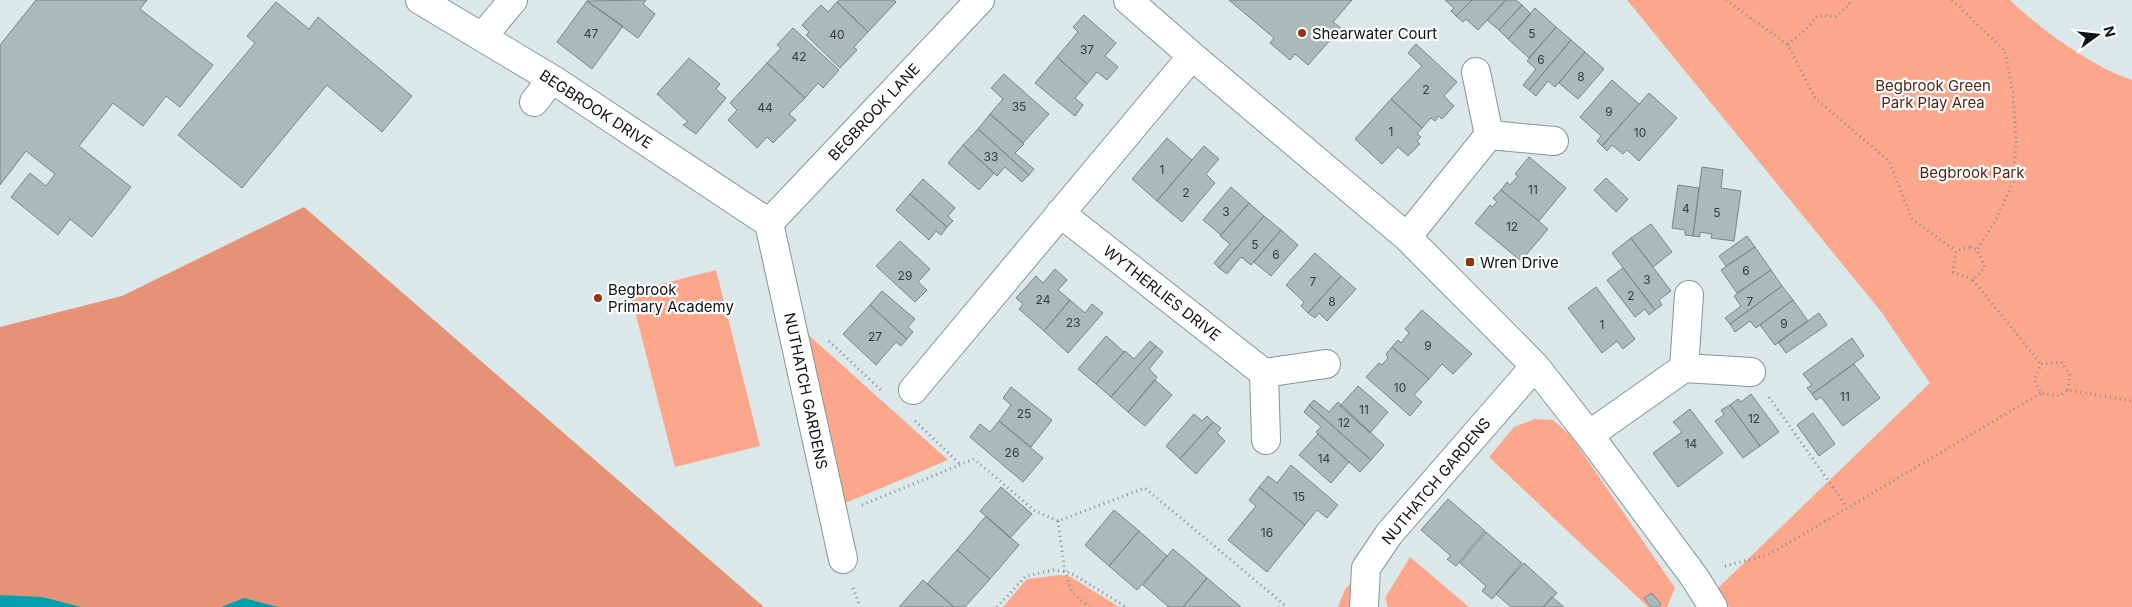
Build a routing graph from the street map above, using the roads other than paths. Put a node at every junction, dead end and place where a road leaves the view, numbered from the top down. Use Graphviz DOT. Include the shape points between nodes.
graph roads {
  1 [pos="420,0"];
  2 [pos="513,0"];
  3 [pos="980,0"];
  4 [pos="1128,0"];
  5 [pos="483,36"];
  6 [pos="1192,56"];
  7 [pos="1476,72"];
  8 [pos="552,79"];
  9 [pos="534,102"];
  10 [pos="1489,135"];
  11 [pos="1554,140"];
  12 [pos="1060,213"];
  13 [pos="769,223"];
  14 [pos="1407,237"];
  15 [pos="1689,295"];
  16 [pos="1326,364"];
  17 [pos="1535,366"];
  18 [pos="1684,368"];
  19 [pos="1752,372"];
  20 [pos="1264,373"];
  21 [pos="900,394"];
  22 [pos="1589,435"];
  23 [pos="1266,440"];
  24 [pos="843,559"];
  25 [pos="1364,607"];
  26 [pos="1713,607"];
  1 -- 5 [label="street, BEGBROOK DRIVE"];
  2 -- 5 [label="street"];
  3 -- 13 [label="street, BEGBROOK LANE"];
  4 -- 6 [label="street"];
  5 -- 8 [label="street, BEGBROOK DRIVE"];
  6 -- 12 [label="street"];
  6 -- 14 [label="street"];
  7 -- 10 [label="street"];
  8 -- 9 [label="street"];
  8 -- 13 [label="street, BEGBROOK DRIVE"];
  10 -- 11 [label="street"];
  10 -- 14 [label="street"];
  12 -- 20 [label="street, WYTHERLIES DRIVE"];
  12 -- 21 [label="street"];
  13 -- 24 [label="street, NUTHATCH GARDENS"];
  14 -- 17 [label="street"];
  15 -- 18 [label="street"];
  16 -- 20 [label="street"];
  17 -- 22 [label="street"];
  17 -- 25 [label="street, NUTHATCH GARDENS" via="1388,534 1366,568"];
  18 -- 19 [label="street"];
  18 -- 22 [label="street"];
  20 -- 23 [label="street"];
  22 -- 26 [label="street"];
}
